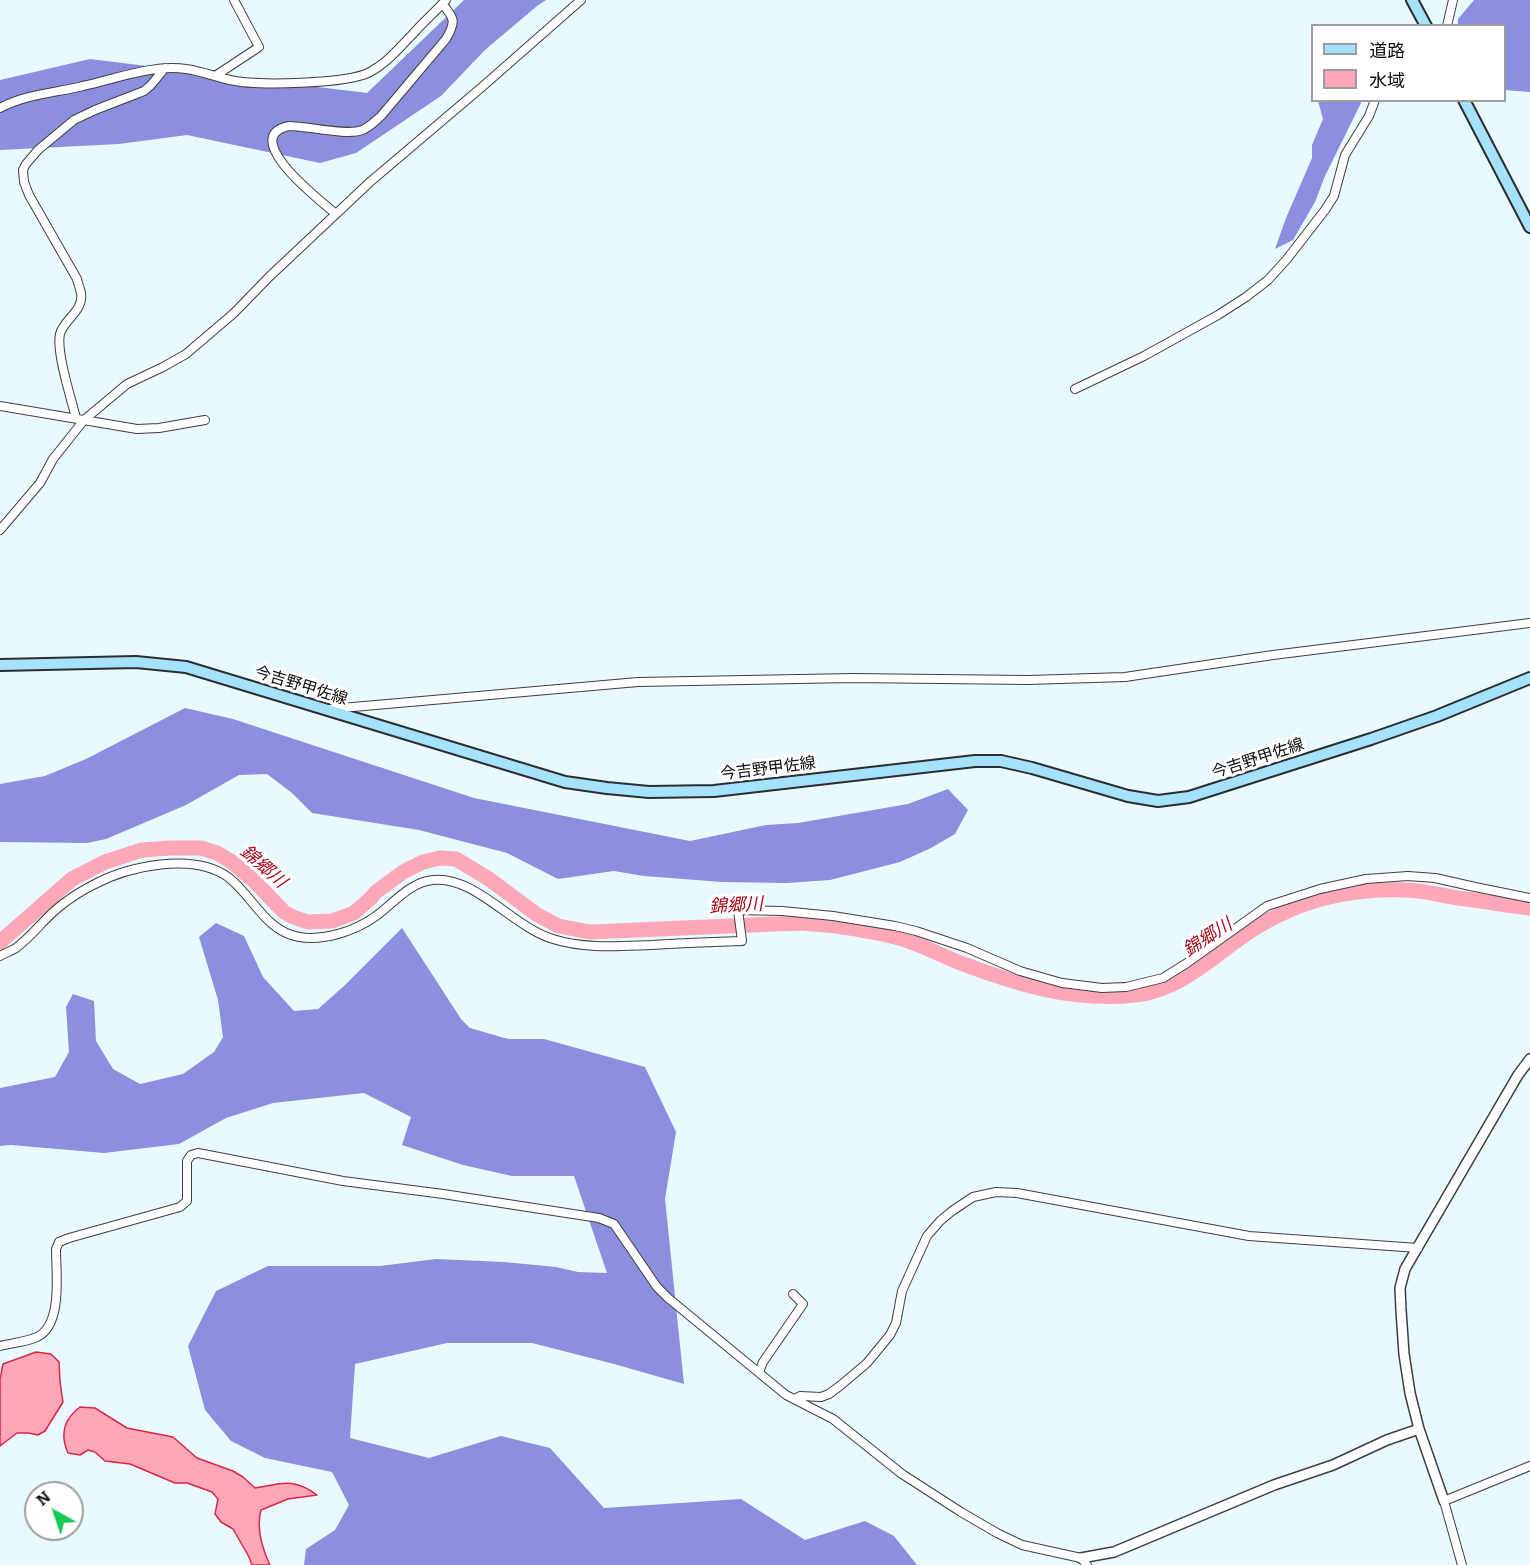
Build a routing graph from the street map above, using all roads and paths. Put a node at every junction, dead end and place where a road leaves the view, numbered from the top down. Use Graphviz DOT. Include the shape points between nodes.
graph roads {
  1 [pos="234,0"];
  2 [pos="581,0"];
  3 [pos="1412,0"];
  4 [pos="1453,0"];
  5 [pos="444,2"];
  6 [pos="1425,24"];
  7 [pos="1447,24"];
  8 [pos="165,68"];
  9 [pos="215,76"];
  10 [pos="1374,102"];
  11 [pos="1465,102"];
  12 [pos="0,108"];
  13 [pos="336,214"];
  14 [pos="1530,227"];
  15 [pos="1075,389"];
  16 [pos="0,406"];
  17 [pos="80,419"];
  18 [pos="205,420"];
  19 [pos="0,530"];
  20 [pos="1530,623"];
  21 [pos="0,665"];
  22 [pos="1530,678"];
  23 [pos="325,709"];
  24 [pos="1530,898"];
  25 [pos="0,956"];
  26 [pos="1530,1059"];
  27 [pos="1418,1248"];
  28 [pos="793,1294"];
  29 [pos="0,1346"];
  30 [pos="759,1372"];
  31 [pos="795,1400"];
  32 [pos="1419,1429"];
  33 [pos="1530,1466"];
  34 [pos="1444,1501"];
  35 [pos="1084,1562"];
  36 [pos="1462,1565"];
  1 -- 9 [label="street" via="259,47"];
  2 -- 13 [label="street"];
  3 -- 6 [label="main road"];
  4 -- 7 [label="street"];
  5 -- 9 [label="street" via="396,53 357,78 255,82"];
  5 -- 13 [label="street" via="454,22 451,31 371,125 351,132 289,126 275,134 273,148 279,160"];
  8 -- 9 [label="street" via="185,68"];
  8 -- 12 [label="street" via="24,98"];
  8 -- 17 [label="street" via="144,91 74,120 38,150 23,170 29,195 77,279 81,294 76,311 64,324 59,352"];
  10 -- 15 [label="street" via="1345,155 1334,196 1268,280 1218,315"];
  11 -- 14 [label="main road"];
  13 -- 17 [label="street" via="234,314 186,354 127,384"];
  16 -- 17 [label="street"];
  17 -- 18 [label="street" via="137,429"];
  17 -- 19 [label="street" via="40,483"];
  20 -- 23 [label="street" via="1125,677 638,682"];
  21 -- 23 [label="main road, 今吉野甲佐線" via="136,662 186,667"];
  22 -- 23 [label="main road, 今吉野甲佐線" via="1371,739 1189,797 1158,801 1001,761 714,791 607,788 565,782"];
  24 -- 25 [label="street" via="1435,878 1366,879 1267,906 1163,978 1102,988 1030,974 916,931 782,910 738,910 742,941 612,946 566,943 525,926 470,888 451,881 417,884 374,917 346,932 300,937 281,932 228,878 215,870 191,864 163,864 124,872 92,885"];
  26 -- 27 [label="street"];
  27 -- 31 [label="street" via="1250,1236 1017,1193 973,1197 940,1221 927,1236 902,1291 896,1323 867,1363 829,1394 800,1396"];
  27 -- 32 [label="street" via="1405,1269 1400,1288 1404,1354"];
  28 -- 30 [label="street" via="803,1304"];
  29 -- 30 [label="street" via="37,1337 51,1324 56,1310 59,1242 180,1207 187,1201 187,1161 198,1153 343,1181 609,1221 657,1287"];
  30 -- 31 [label="street"];
  31 -- 35 [label="street" via="833,1419 902,1474 997,1533 1022,1545"];
  32 -- 34 [label="street"];
  32 -- 35 [label="street"];
  33 -- 34 [label="street"];
  34 -- 36 [label="street"];
}
